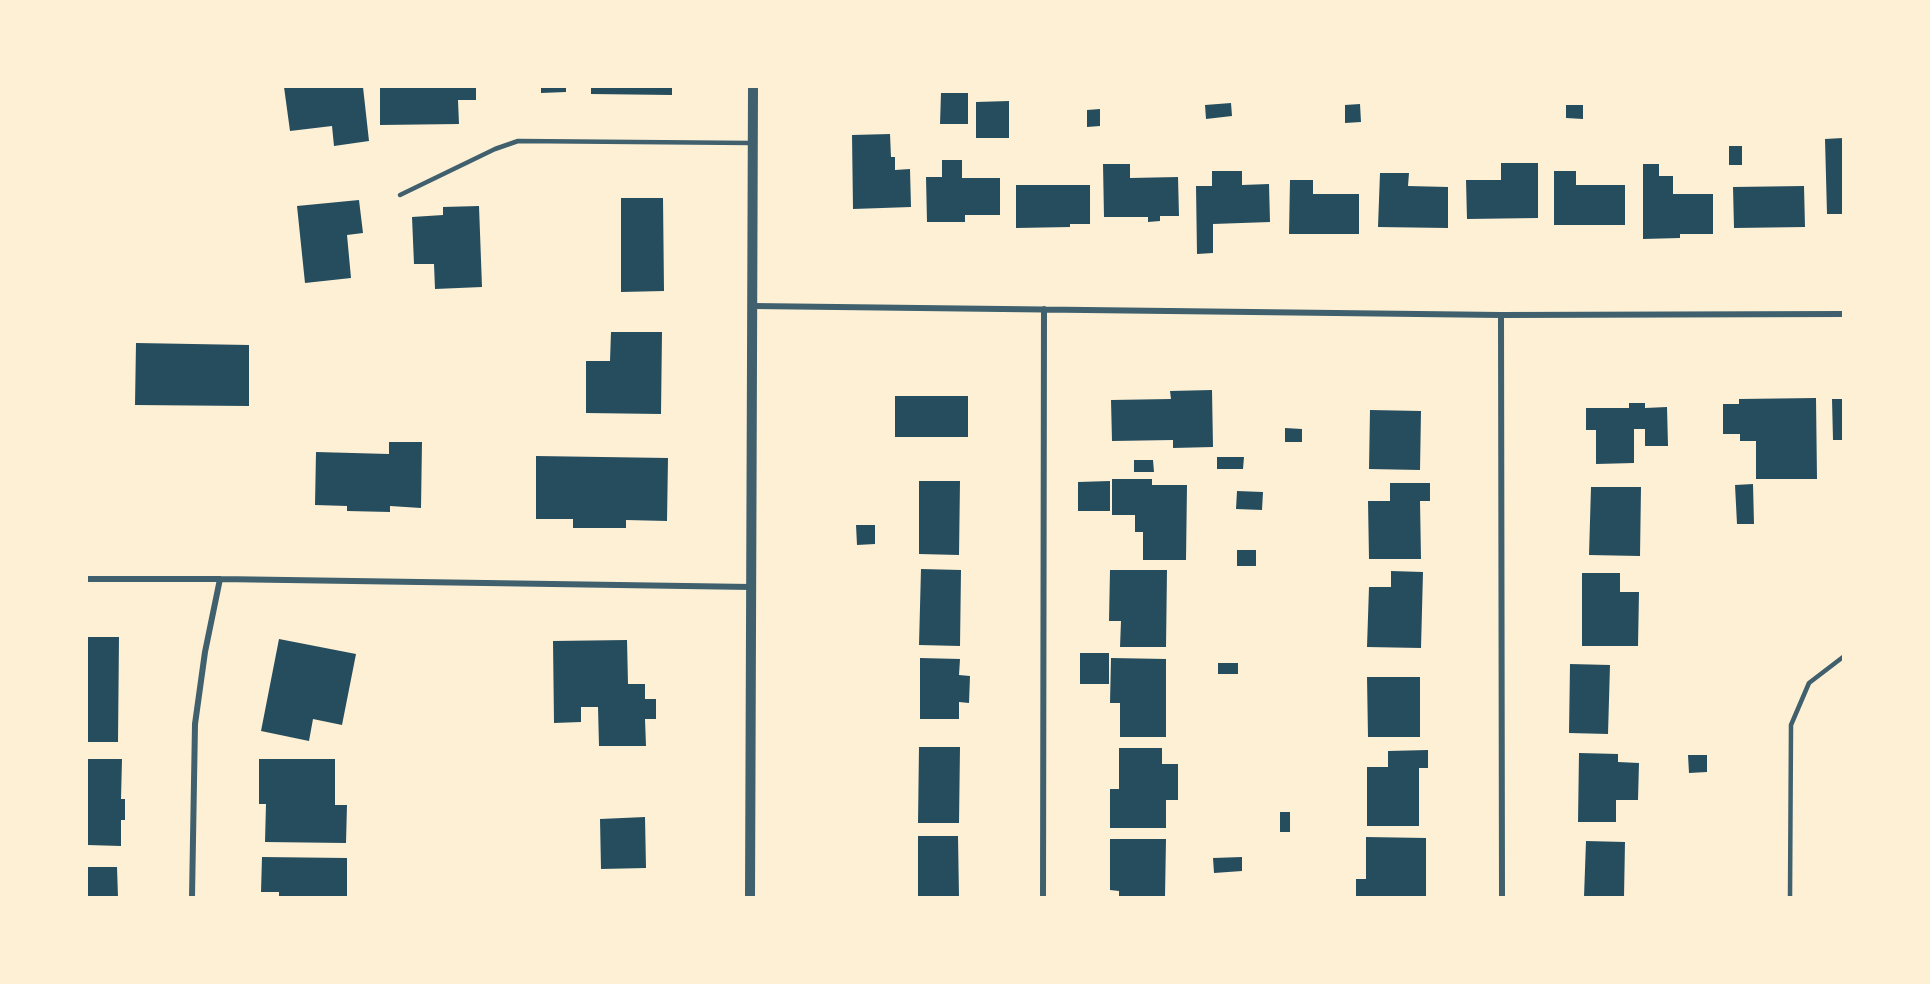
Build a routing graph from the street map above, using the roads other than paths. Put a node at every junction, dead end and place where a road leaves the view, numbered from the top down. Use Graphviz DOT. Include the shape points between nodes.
graph roads {
  1 [pos="753,87"];
  2 [pos="753,142"];
  3 [pos="400,195"];
  4 [pos="753,306"];
  5 [pos="1044,309"];
  6 [pos="1843,314"];
  7 [pos="1501,315"];
  8 [pos="87,579"];
  9 [pos="220,579"];
  10 [pos="751,588"];
  11 [pos="1843,657"];
  12 [pos="192,897"];
  13 [pos="750,897"];
  14 [pos="1042,897"];
  15 [pos="1502,897"];
  16 [pos="1790,897"];
  1 -- 2 [label="street"];
  2 -- 3 [label="lane" via="518,141"];
  2 -- 4 [label="street"];
  4 -- 5 [label="street"];
  4 -- 10 [label="street"];
  5 -- 7 [label="street"];
  5 -- 14 [label="street"];
  6 -- 7 [label="street"];
  7 -- 15 [label="street"];
  8 -- 9 [label="street"];
  9 -- 10 [label="street"];
  9 -- 12 [label="street" via="195,724"];
  10 -- 13 [label="street"];
  11 -- 16 [label="lane" via="1809,683 1791,725"];
}
